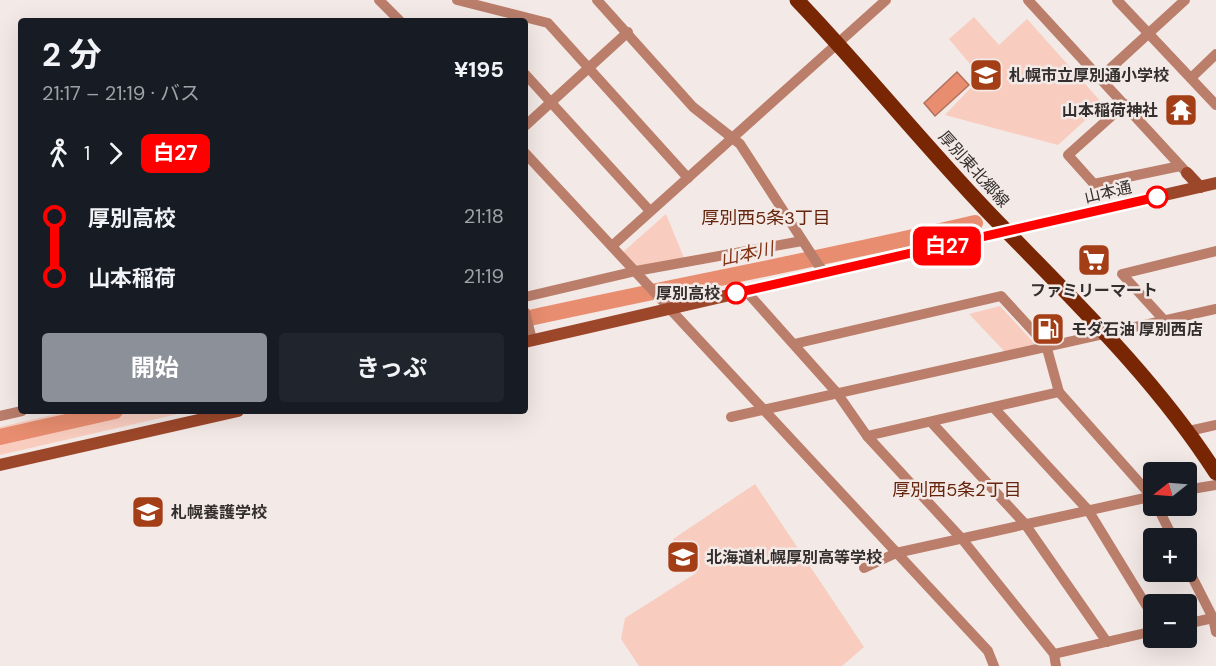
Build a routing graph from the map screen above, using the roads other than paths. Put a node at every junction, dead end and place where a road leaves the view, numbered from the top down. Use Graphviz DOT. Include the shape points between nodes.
graph roads {
  1 [pos="379,0"];
  2 [pos="457,0"];
  3 [pos="597,0"];
  4 [pos="797,0"];
  5 [pos="886,0"];
  6 [pos="1028,0"];
  7 [pos="1117,0"];
  8 [pos="1185,0"];
  9 [pos="397,18"];
  10 [pos="628,32"];
  11 [pos="1149,34"];
  12 [pos="838,44"];
  13 [pos="1216,54"];
  14 [pos="588,69"];
  15 [pos="528,77"];
  16 [pos="1101,77"];
  17 [pos="1191,78"];
  18 [pos="551,103"];
  19 [pos="1125,104"];
  20 [pos="1216,105"];
  21 [pos="528,123"];
  22 [pos="732,137"];
  23 [pos="528,156"];
  24 [pos="1190,177"];
  25 [pos="688,178"];
  26 [pos="1216,183"];
  27 [pos="650,212"];
  28 [pos="1009,233"];
  29 [pos="612,246"];
  30 [pos="805,246"];
  31 [pos="1216,251"];
  32 [pos="823,270"];
  33 [pos="638,274"];
  34 [pos="746,291"];
  35 [pos="528,296"];
  36 [pos="669,309"];
  37 [pos="1216,309"];
  38 [pos="1164,321"];
  39 [pos="528,322"];
  40 [pos="1105,334"];
  41 [pos="529,341"];
  42 [pos="794,344"];
  43 [pos="1046,345"];
  44 [pos="1059,392"];
  45 [pos="837,393"];
  46 [pos="994,408"];
  47 [pos="763,410"];
  48 [pos="18,412"];
  49 [pos="225,414"];
  50 [pos="0,416"];
  51 [pos="731,417"];
  52 [pos="932,423"];
  53 [pos="1216,425"];
  54 [pos="1190,431"];
  55 [pos="867,436"];
  56 [pos="0,465"];
  57 [pos="1216,473"];
  58 [pos="1216,485"];
  59 [pos="1143,487"];
  60 [pos="1197,488"];
  61 [pos="1143,501"];
  62 [pos="1088,510"];
  63 [pos="1025,524"];
  64 [pos="962,539"];
  65 [pos="896,553"];
  66 [pos="864,568"];
  67 [pos="1195,582"];
  68 [pos="1143,600"];
  69 [pos="1213,618"];
  70 [pos="1197,622"];
  71 [pos="1216,632"];
  72 [pos="1143,634"];
  73 [pos="1107,642"];
  74 [pos="1054,654"];
  75 [pos="994,666"];
  76 [pos="1056,666"];
  1 -- 9 [label="street"];
  2 -- 14 [label="street" via="548,23"];
  3 -- 10 [label="street"];
  4 -- 12 [label="main road, 厚別東北郷線"];
  5 -- 12 [label="street"];
  6 -- 16 [label="street"];
  7 -- 11 [label="street"];
  8 -- 11 [label="street"];
  10 -- 14 [label="street"];
  10 -- 22 [label="street" via="693,107"];
  11 -- 16 [label="street"];
  11 -- 17 [label="street"];
  12 -- 22 [label="street"];
  12 -- 28 [label="main road, 厚別東北郷線"];
  13 -- 17 [label="street"];
  14 -- 18 [label="street"];
  14 -- 25 [label="street"];
  15 -- 18 [label="street"];
  16 -- 19 [label="street"];
  17 -- 20 [label="street"];
  18 -- 21 [label="street"];
  18 -- 27 [label="street"];
  19 -- 24 [label="street"];
  19 -- 24 [label="street" via="1068,155 1094,184"];
  22 -- 25 [label="street"];
  22 -- 30 [label="street"];
  23 -- 29 [label="street"];
  24 -- 26 [label="street, 山本通"];
  24 -- 28 [label="street, 山本通"];
  25 -- 27 [label="street"];
  27 -- 29 [label="street"];
  28 -- 32 [label="street, 山本通"];
  28 -- 40 [label="main road, 厚別東北郷線"];
  29 -- 33 [label="street"];
  30 -- 32 [label="street"];
  30 -- 33 [label="street"];
  31 -- 38 [label="street" via="1122,274"];
  32 -- 34 [label="street, 山本通"];
  33 -- 35 [label="street"];
  33 -- 36 [label="street"];
  34 -- 36 [label="street, 山本通"];
  34 -- 42 [label="street"];
  36 -- 41 [label="street, 山本通"];
  36 -- 47 [label="street"];
  37 -- 38 [label="street"];
  38 -- 40 [label="street"];
  39 -- 41 [label="street"];
  40 -- 43 [label="street"];
  40 -- 54 [label="main road, 厚別東北郷線"];
  42 -- 43 [label="street" via="1001,296"];
  42 -- 45 [label="street"];
  43 -- 44 [label="street"];
  43 -- 45 [label="street"];
  44 -- 46 [label="street"];
  44 -- 59 [label="street"];
  45 -- 47 [label="street"];
  45 -- 55 [label="street"];
  46 -- 52 [label="street"];
  46 -- 62 [label="street"];
  47 -- 51 [label="street"];
  47 -- 65 [label="street"];
  48 -- 50 [label="street"];
  49 -- 56 [label="street"];
  52 -- 55 [label="street"];
  52 -- 63 [label="street"];
  53 -- 54 [label="street"];
  54 -- 57 [label="main road, 厚別東北郷線"];
  55 -- 64 [label="street"];
  58 -- 60 [label="street"];
  61 -- 62 [label="street"];
  62 -- 63 [label="street"];
  62 -- 68 [label="street"];
  63 -- 64 [label="street"];
  63 -- 73 [label="street"];
  64 -- 65 [label="street"];
  64 -- 74 [label="street"];
  65 -- 66 [label="street"];
  65 -- 75 [label="street" via="988,651"];
  67 -- 69 [label="street"];
  69 -- 70 [label="street"];
  69 -- 71 [label="street"];
  72 -- 73 [label="street"];
  73 -- 74 [label="street"];
  74 -- 76 [label="street"];
}
